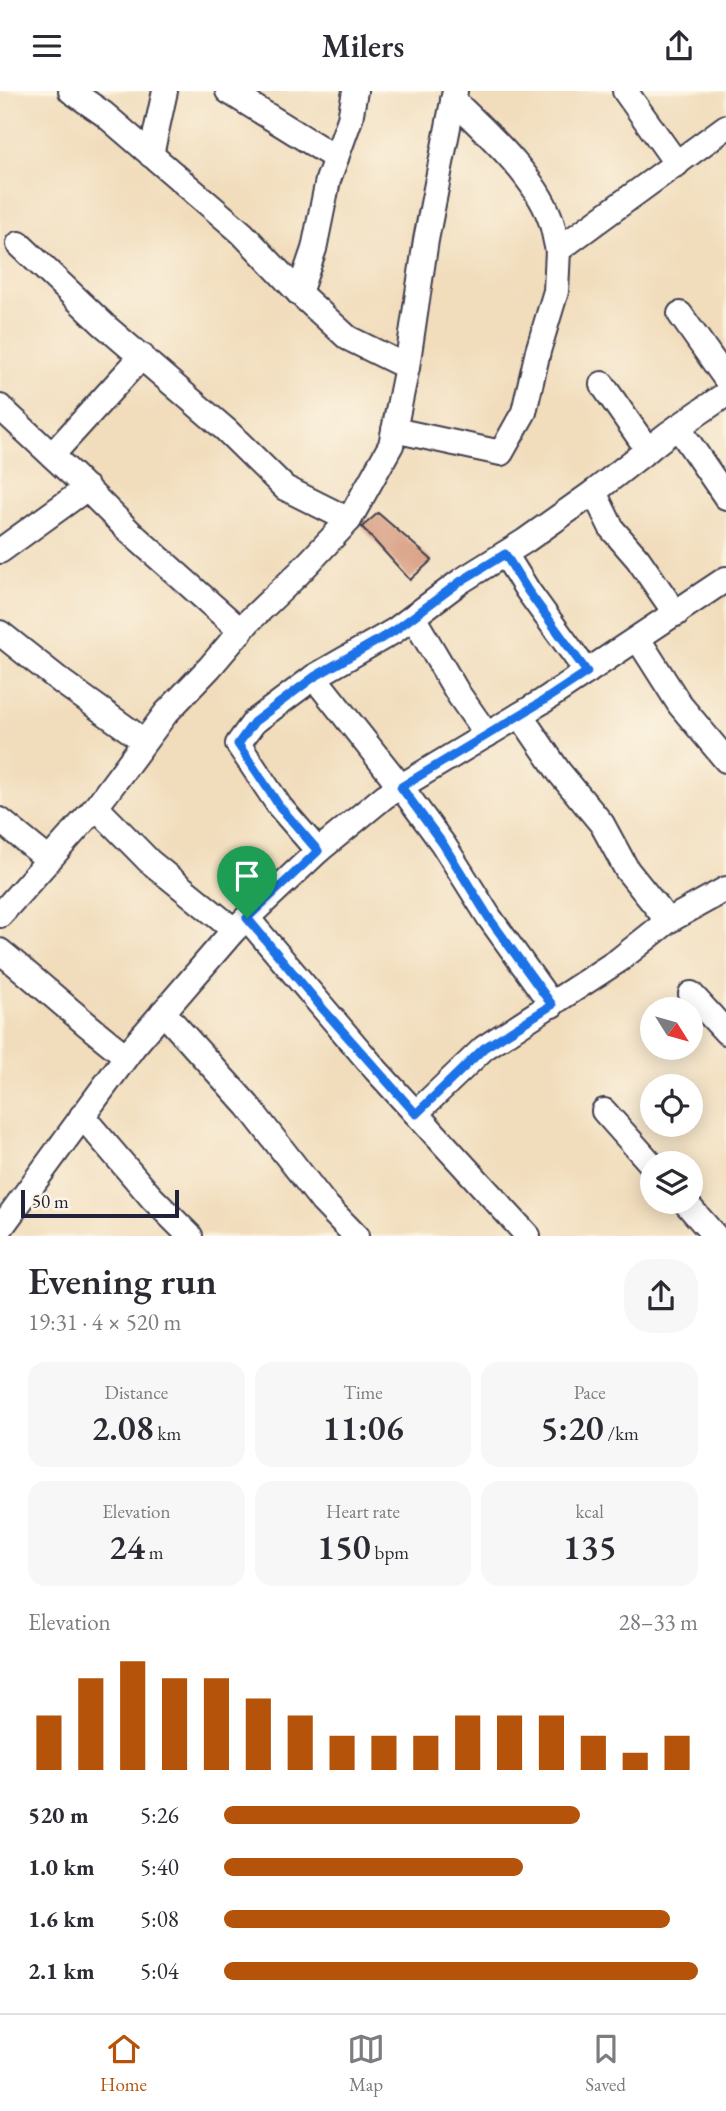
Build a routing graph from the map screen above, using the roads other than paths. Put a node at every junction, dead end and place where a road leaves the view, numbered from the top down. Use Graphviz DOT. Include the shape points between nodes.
graph roads {
  1 [pos="71,91"];
  2 [pos="164,91"];
  3 [pos="228,91"];
  4 [pos="355,91"];
  5 [pos="625,91"];
  6 [pos="454,95"];
  7 [pos="726,127"];
  8 [pos="151,155"];
  9 [pos="336,158"];
  10 [pos="677,163"];
  11 [pos="19,244"];
  12 [pos="558,250"];
  13 [pos="299,293"];
  14 [pos="680,314"];
  15 [pos="142,356"];
  16 [pos="407,367"];
  17 [pos="726,379"];
  18 [pos="602,384"];
  19 [pos="726,394"];
  20 [pos="0,407"];
  21 [pos="678,427"];
  22 [pos="394,431"];
  23 [pos="648,450"];
  24 [pos="52,455"];
  25 [pos="87,488"];
  26 [pos="594,492"];
  27 [pos="726,497"];
  28 [pos="349,520"];
  29 [pos="0,551"];
  30 [pos="505,554"];
  31 [pos="726,579"];
  32 [pos="677,614"];
  33 [pos="413,617"];
  34 [pos="241,631"];
  35 [pos="0,633"];
  36 [pos="638,639"];
  37 [pos="587,672"];
  38 [pos="314,677"];
  39 [pos="520,715"];
  40 [pos="487,735"];
  41 [pos="144,741"];
  42 [pos="726,760"];
  43 [pos="401,787"];
  44 [pos="96,807"];
  45 [pos="0,820"];
  46 [pos="318,851"];
  47 [pos="49,860"];
  48 [pos="726,889"];
  49 [pos="0,915"];
  50 [pos="667,921"];
  51 [pos="240,924"];
  52 [pos="0,951"];
  53 [pos="691,994"];
  54 [pos="552,1005"];
  55 [pos="163,1012"];
  56 [pos="726,1032"];
  57 [pos="126,1056"];
  58 [pos="604,1111"];
  59 [pos="416,1114"];
  60 [pos="82,1116"];
  61 [pos="640,1151"];
  62 [pos="696,1214"];
  63 [pos="8,1229"];
  64 [pos="190,1236"];
  65 [pos="356,1236"];
  66 [pos="528,1236"];
  67 [pos="715,1236"];
  1 -- 8 [label="street"];
  2 -- 8 [label="street"];
  3 -- 9 [label="street"];
  4 -- 9 [label="street"];
  5 -- 10 [label="street"];
  6 -- 12 [label="street" via="534,188 550,217"];
  6 -- 16 [label="street"];
  7 -- 10 [label="street"];
  8 -- 13 [label="street" via="242,233"];
  9 -- 13 [label="street"];
  10 -- 12 [label="street"];
  11 -- 15 [label="street"];
  12 -- 22 [label="street" via="555,291 524,412 501,453"];
  13 -- 16 [label="street" via="348,338"];
  14 -- 17 [label="street"];
  15 -- 24 [label="street"];
  15 -- 28 [label="street" via="285,488"];
  16 -- 22 [label="street"];
  18 -- 23 [label="street"];
  19 -- 21 [label="street"];
  20 -- 24 [label="street"];
  21 -- 23 [label="street"];
  21 -- 27 [label="street"];
  22 -- 28 [label="street" via="391,445"];
  23 -- 26 [label="street"];
  24 -- 25 [label="street"];
  25 -- 29 [label="street"];
  25 -- 34 [label="street"];
  26 -- 30 [label="street"];
  26 -- 32 [label="street" via="612,529"];
  28 -- 34 [label="street"];
  30 -- 33 [label="street"];
  30 -- 37 [label="street"];
  31 -- 32 [label="street"];
  32 -- 36 [label="street"];
  33 -- 38 [label="street"];
  33 -- 40 [label="street"];
  34 -- 41 [label="street"];
  35 -- 41 [label="street"];
  36 -- 37 [label="street"];
  36 -- 42 [label="street" via="680,705"];
  37 -- 39 [label="street"];
  38 -- 43 [label="street"];
  38 -- 46 [label="street" via="254,722 238,744 280,807"];
  39 -- 40 [label="street"];
  39 -- 50 [label="street"];
  40 -- 43 [label="street"];
  41 -- 44 [label="street"];
  43 -- 46 [label="street"];
  43 -- 54 [label="street"];
  44 -- 47 [label="street"];
  44 -- 51 [label="street" via="149,861"];
  45 -- 47 [label="street"];
  46 -- 51 [label="street"];
  47 -- 49 [label="street"];
  48 -- 50 [label="street"];
  50 -- 54 [label="street" via="620,960"];
  51 -- 55 [label="street"];
  51 -- 59 [label="street"];
  52 -- 57 [label="street"];
  53 -- 56 [label="street"];
  54 -- 59 [label="street" via="484,1048"];
  55 -- 57 [label="street"];
  55 -- 65 [label="street"];
  57 -- 60 [label="street"];
  58 -- 61 [label="street"];
  59 -- 66 [label="street"];
  60 -- 63 [label="street"];
  60 -- 64 [label="street"];
  62 -- 67 [label="street"];
}
